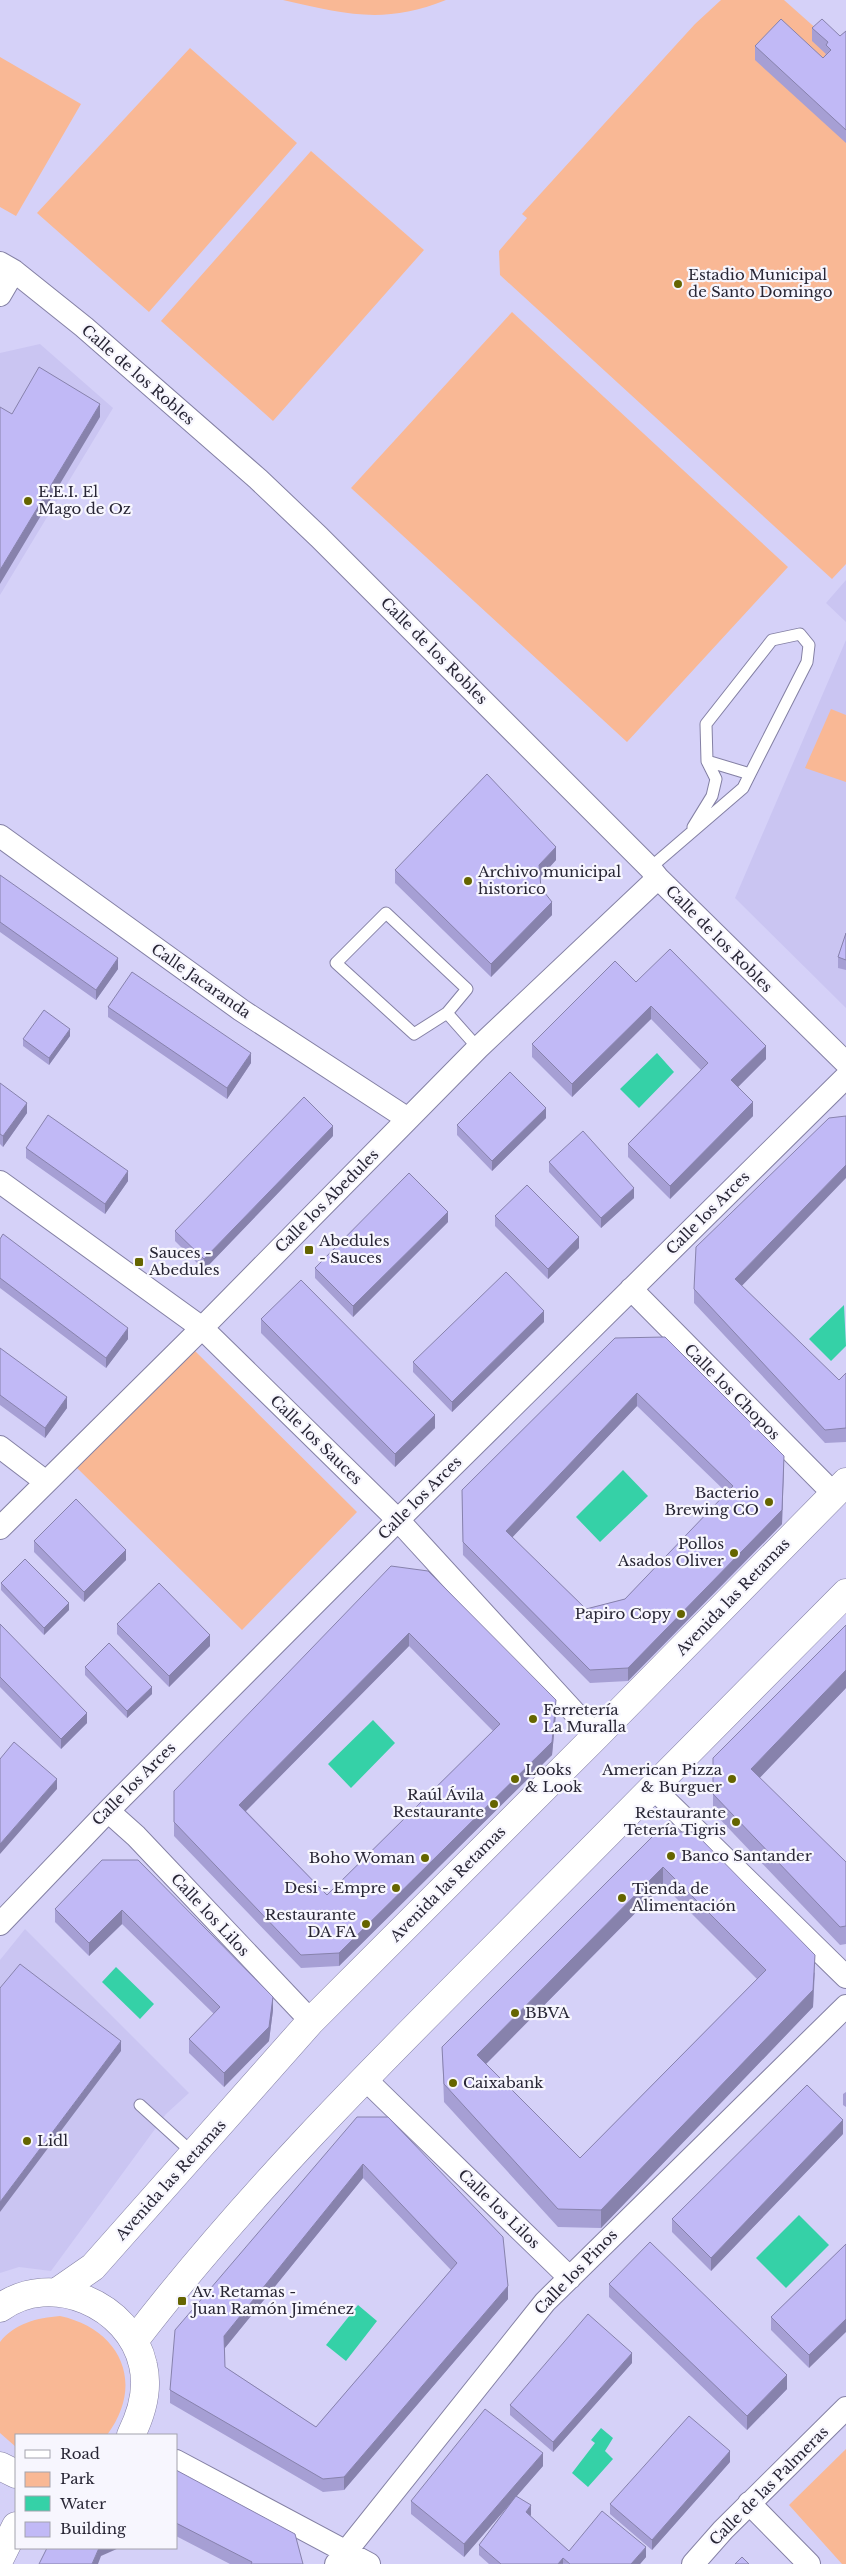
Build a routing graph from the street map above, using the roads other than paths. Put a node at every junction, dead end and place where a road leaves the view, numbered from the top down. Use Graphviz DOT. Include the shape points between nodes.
graph roads {
  1 [pos="7,267"];
  2 [pos="0,295"];
  3 [pos="707,761"];
  4 [pos="750,774"];
  5 [pos="0,836"];
  6 [pos="687,836"];
  7 [pos="654,873"];
  8 [pos="448,1013"];
  9 [pos="478,1048"];
  10 [pos="846,1064"];
  11 [pos="846,1077"];
  12 [pos="408,1118"];
  13 [pos="0,1182"];
  14 [pos="631,1290"];
  15 [pos="202,1328"];
  16 [pos="0,1448"];
  17 [pos="46,1482"];
  18 [pos="840,1488"];
  19 [pos="398,1520"];
  20 [pos="0,1528"];
  21 [pos="846,1592"];
  22 [pos="596,1736"];
  23 [pos="653,1788"];
  24 [pos="108,1811"];
  25 [pos="0,1924"];
  26 [pos="846,1977"];
  27 [pos="846,2006"];
  28 [pos="311,2021"];
  29 [pos="364,2078"];
  30 [pos="140,2106"];
  31 [pos="194,2154"];
  32 [pos="570,2278"];
  33 [pos="57,2292"];
  34 [pos="0,2308"];
  35 [pos="134,2341"];
  36 [pos="846,2408"];
  37 [pos="132,2434"];
  38 [pos="178,2462"];
  39 [pos="0,2466"];
  40 [pos="15,2474"];
  41 [pos="749,2503"];
  42 [pos="15,2528"];
  43 [pos="341,2557"];
  44 [pos="0,2558"];
  45 [pos="369,2564"];
  46 [pos="693,2564"];
  47 [pos="809,2564"];
  1 -- 2 [label="street"];
  1 -- 7 [label="street, Calle de los Robles" via="84,327 258,479"];
  3 -- 4 [label="lane"];
  3 -- 4 [label="lane" via="706,724 772,640 800,634 809,644 807,662"];
  3 -- 6 [label="lane" via="716,779 712,796"];
  4 -- 6 [label="lane" via="743,788"];
  5 -- 12 [label="street, Calle Jacaranda" via="241,1010"];
  6 -- 7 [label="lane"];
  7 -- 9 [label="street, Calle los Abedules"];
  7 -- 10 [label="street, Calle de los Robles"];
  8 -- 8 [label="lane" via="467,989 386,913 336,964 414,1034"];
  8 -- 9 [label="lane"];
  9 -- 12 [label="street, Calle los Abedules"];
  11 -- 14 [label="street, Calle los Arces"];
  12 -- 15 [label="street, Calle los Abedules"];
  13 -- 15 [label="street, Calle los Sauces"];
  14 -- 18 [label="street, Calle los Chopos"];
  14 -- 19 [label="street, Calle los Arces"];
  15 -- 17 [label="street, Calle los Abedules"];
  15 -- 19 [label="street, Calle los Sauces"];
  16 -- 17 [label="street"];
  17 -- 20 [label="street, Calle los Abedules"];
  18 -- 22 [label="street, Avenida las Retamas"];
  19 -- 22 [label="street, Calle los Sauces"];
  19 -- 24 [label="street, Calle los Arces"];
  21 -- 23 [label="street"];
  22 -- 28 [label="street, Avenida las Retamas"];
  23 -- 26 [label="street"];
  23 -- 29 [label="street"];
  24 -- 25 [label="street, Calle los Arces"];
  24 -- 28 [label="street, Calle los Lilos" via="136,1836"];
  27 -- 32 [label="street, Calle los Pinos"];
  28 -- 31 [label="street, Avenida las Retamas"];
  29 -- 32 [label="street, Calle los Lilos"];
  29 -- 35 [label="street" via="271,2176"];
  30 -- 31 [label="lane"];
  31 -- 33 [label="street, Avenida las Retamas" via="93,2267"];
  32 -- 43 [label="street, Calle los Pinos" via="545,2302"];
  33 -- 34 [label="street" via="31,2294"];
  33 -- 35 [label="street" via="88,2299 114,2316"];
  35 -- 37 [label="street" via="143,2364 146,2390"];
  36 -- 41 [label="street, Calle de las Palmeras"];
  38 -- 43 [label="street"];
  39 -- 40 [label="street"];
  41 -- 46 [label="street, Calle de las Palmeras"];
  41 -- 47 [label="street"];
  42 -- 44 [label="street"];
  43 -- 45 [label="street"];
}
